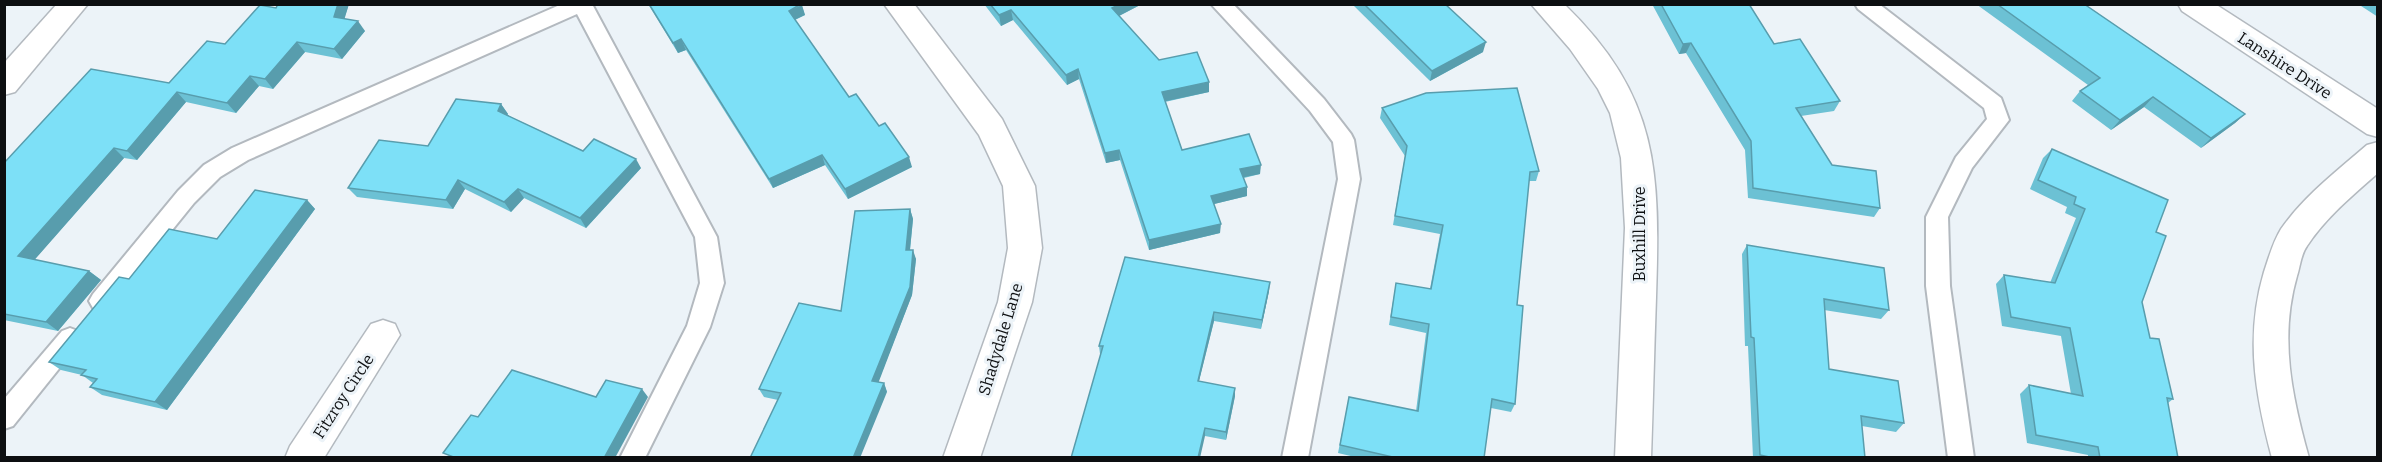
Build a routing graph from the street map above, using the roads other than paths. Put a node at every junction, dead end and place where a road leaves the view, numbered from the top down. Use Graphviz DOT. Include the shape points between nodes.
graph roads {
  1 [pos="74,4"];
  2 [pos="898,4"];
  3 [pos="1221,4"];
  4 [pos="1545,4"];
  5 [pos="1865,4"];
  6 [pos="2192,4"];
  7 [pos="582,5"];
  8 [pos="4,84"];
  9 [pos="2378,125"];
  10 [pos="2378,154"];
  11 [pos="383,335"];
  12 [pos="4,418"];
  13 [pos="303,458"];
  14 [pos="632,458"];
  15 [pos="961,458"];
  16 [pos="1295,458"];
  17 [pos="1633,458"];
  18 [pos="1961,458"];
  19 [pos="2291,458"];
  1 -- 8 [label="street"];
  2 -- 15 [label="street, Shadydale Lane" via="991,128 1019,186 1025,248 1015,302"];
  3 -- 16 [label="lane" via="1317,105 1343,140 1349,179"];
  4 -- 17 [label="street, Buxhill Drive" via="1575,32 1606,74 1625,115 1638,166 1642,214"];
  5 -- 18 [label="lane" via="1994,104 1998,120 1964,163 1937,217 1938,286"];
  6 -- 9 [label="street, Lanshire Drive"];
  7 -- 12 [label="lane" via="240,154 212,171 186,197"];
  7 -- 14 [label="lane" via="706,237 712,283 698,327"];
  10 -- 19 [label="street" via="2319,206 2292,241 2273,295 2268,348 2277,408"];
  11 -- 13 [label="street, Fitzroy Circle"];
}
